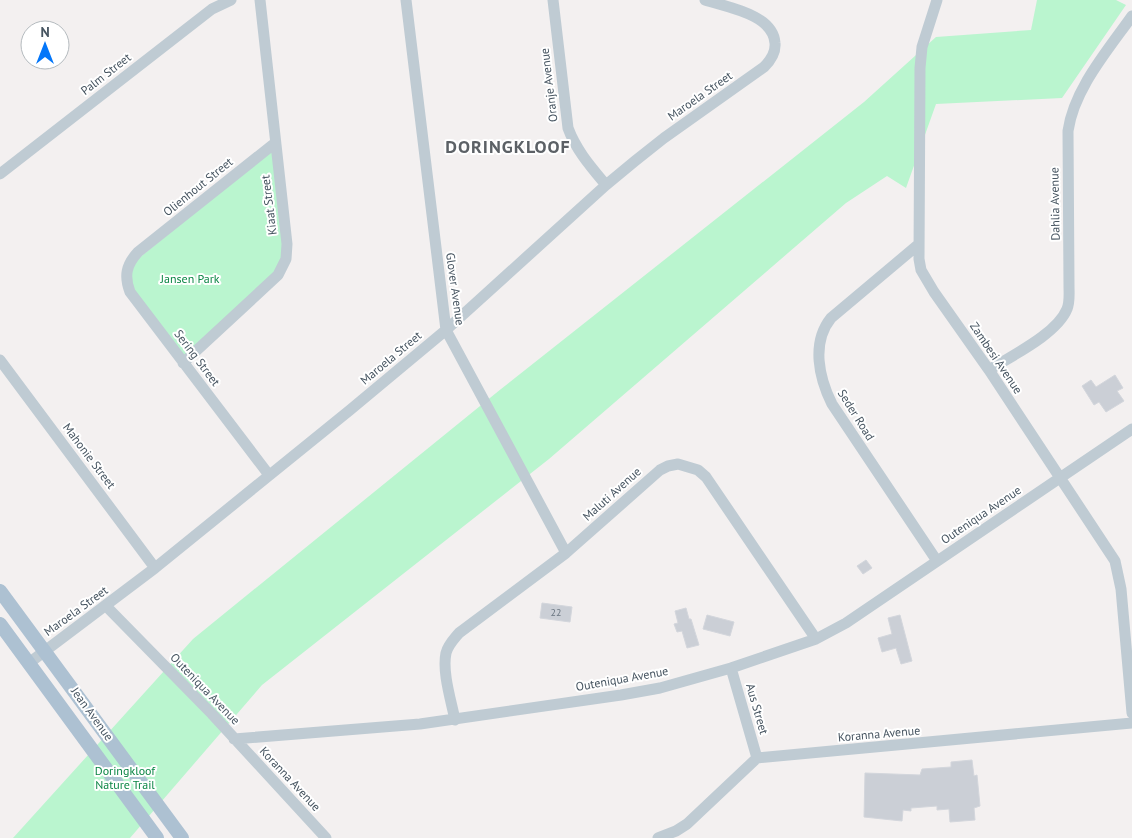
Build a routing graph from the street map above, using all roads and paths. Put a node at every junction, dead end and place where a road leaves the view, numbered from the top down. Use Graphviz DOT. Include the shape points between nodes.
graph roads {
  1 [pos="231,0"];
  2 [pos="260,0"];
  3 [pos="406,0"];
  4 [pos="553,0"];
  5 [pos="705,0"];
  6 [pos="937,0"];
  7 [pos="1132,16"];
  8 [pos="275,143"];
  9 [pos="0,174"];
  10 [pos="606,185"];
  11 [pos="919,244"];
  12 [pos="138,252"];
  13 [pos="446,330"];
  14 [pos="0,360"];
  15 [pos="183,363"];
  16 [pos="989,370"];
  17 [pos="1132,429"];
  18 [pos="269,475"];
  19 [pos="1060,477"];
  20 [pos="566,553"];
  21 [pos="937,561"];
  22 [pos="155,568"];
  23 [pos="0,591"];
  24 [pos="106,606"];
  25 [pos="0,624"];
  26 [pos="816,639"];
  27 [pos="45,651"];
  28 [pos="29,663"];
  29 [pos="731,668"];
  30 [pos="1132,713"];
  31 [pos="455,720"];
  32 [pos="1132,723"];
  33 [pos="78,730"];
  34 [pos="234,739"];
  35 [pos="757,758"];
  36 [pos="157,838"];
  37 [pos="182,838"];
  38 [pos="326,838"];
  39 [pos="658,838"];
  1 -- 9 [label="street, Palm Street" via="212,9"];
  2 -- 8 [label="street, Kiaat Street"];
  3 -- 13 [label="street, Glover Avenue"];
  4 -- 10 [label="street, Oranje Avenue" via="568,128 584,159"];
  5 -- 10 [label="street, Maroela Street" via="756,17 769,27 774,38 773,55 764,67 664,138"];
  6 -- 11 [label="street, Zambesi Avenue" via="922,47 920,68"];
  7 -- 16 [label="street, Dahlia Avenue" via="1080,91 1069,121 1069,286 1066,310 1050,331"];
  8 -- 12 [label="street, Olienhout Street"];
  8 -- 15 [label="street, Kiaat Street" via="287,244 284,266 268,285"];
  10 -- 13 [label="street, Maroela Street"];
  11 -- 16 [label="street, Zambesi Avenue" via="921,270"];
  11 -- 21 [label="street, Seder Road" via="826,325 820,342 820,365 832,404"];
  12 -- 15 [label="street, Sering Street" via="127,270 130,292"];
  13 -- 18 [label="street, Maroela Street"];
  13 -- 20 [label="street, Glover Avenue"];
  14 -- 22 [label="street, Mahonie Street"];
  15 -- 18 [label="street, Sering Street"];
  16 -- 19 [label="street, Zambesi Avenue"];
  17 -- 19 [label="street, Outeniqua Avenue"];
  18 -- 22 [label="street, Maroela Street"];
  19 -- 21 [label="street, Outeniqua Avenue"];
  19 -- 30 [label="street, Zambesi Avenue" via="1115,561 1121,589"];
  20 -- 26 [label="street, Maluti Avenue" via="660,470 678,464 689,466 706,477 717,491"];
  20 -- 31 [label="street, Maluti Avenue" via="451,642 445,664"];
  21 -- 26 [label="street, Outeniqua Avenue" via="846,623"];
  22 -- 24 [label="street, Maroela Street"];
  23 -- 27 [label="main road, Jean Avenue"];
  24 -- 27 [label="street, Maroela Street"];
  24 -- 34 [label="street, Outeniqua Avenue"];
  25 -- 28 [label="main road, Jean Avenue"];
  26 -- 29 [label="street, Outeniqua Avenue"];
  27 -- 28 [label="street, Maroela Street"];
  27 -- 33 [label="main road" via="48,673 72,711"];
  27 -- 37 [label="main road, Jean Avenue"];
  28 -- 33 [label="main road, Jean Avenue"];
  29 -- 31 [label="street, Outeniqua Avenue" via="660,688"];
  29 -- 35 [label="street, Aus Street"];
  31 -- 34 [label="street, Outeniqua Avenue"];
  32 -- 35 [label="street, Koranna Avenue"];
  33 -- 36 [label="main road, Jean Avenue"];
  34 -- 38 [label="street, Koranna Avenue"];
  35 -- 39 [label="street" via="687,824"];
}
